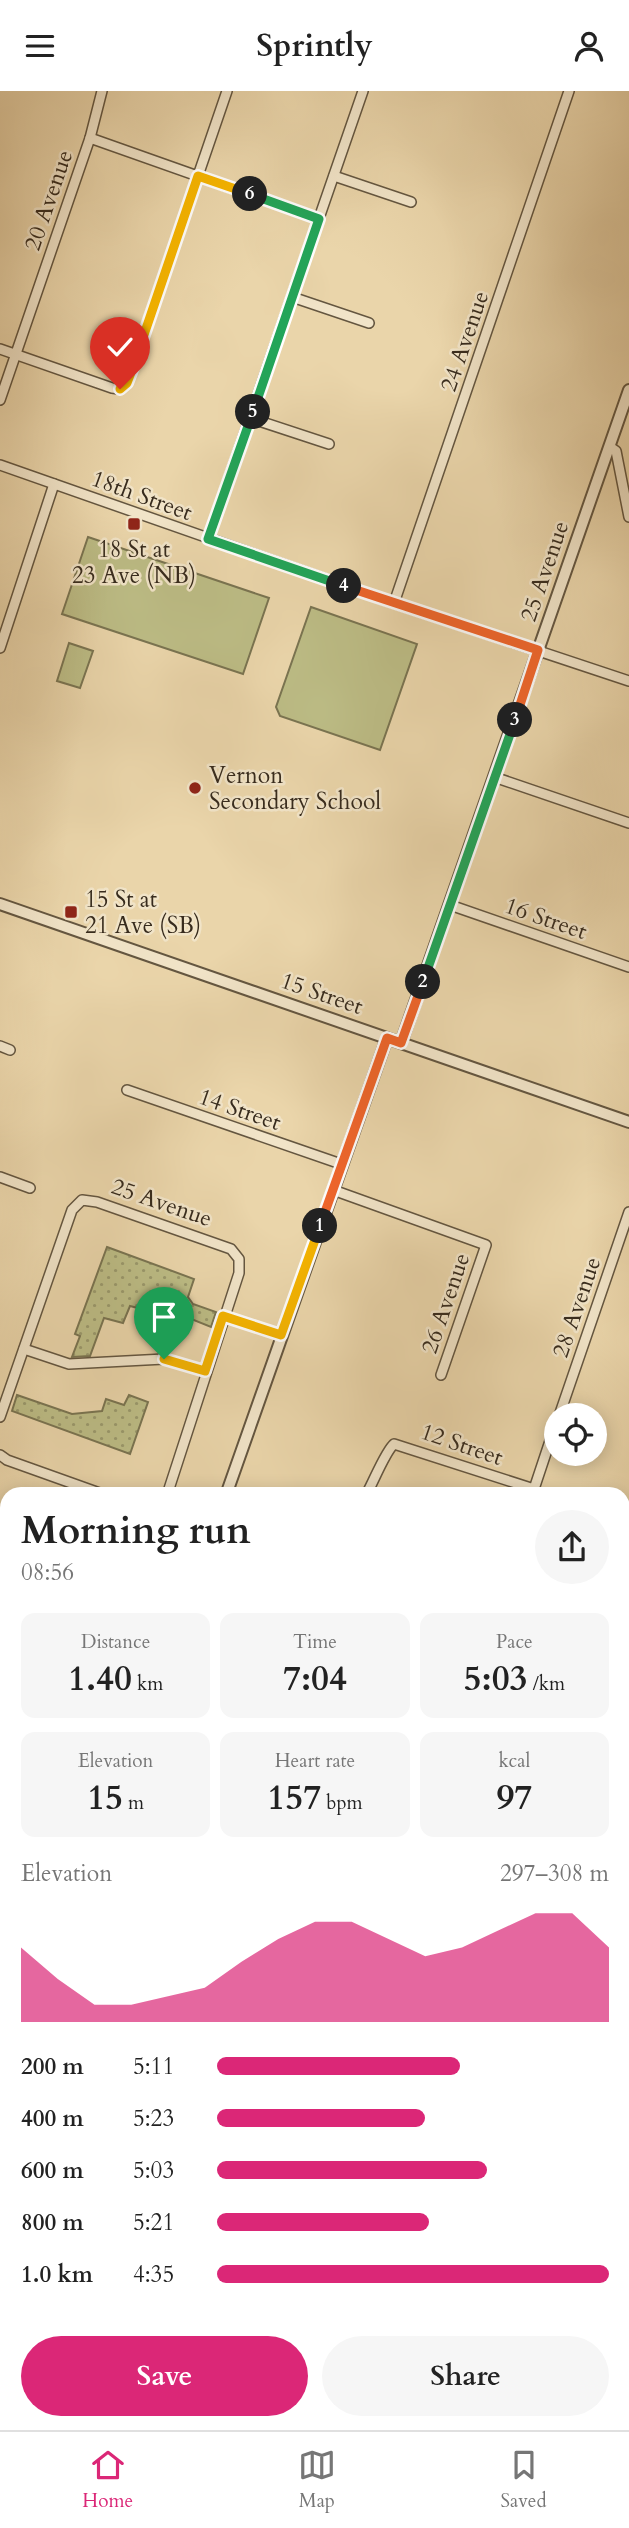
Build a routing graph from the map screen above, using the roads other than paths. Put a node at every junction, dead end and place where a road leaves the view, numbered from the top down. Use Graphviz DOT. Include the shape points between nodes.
graph roads {
  1 [pos="102,91"];
  2 [pos="227,91"];
  3 [pos="363,91"];
  4 [pos="569,91"];
  5 [pos="90,138"];
  6 [pos="198,176"];
  7 [pos="334,176"];
  8 [pos="411,202"];
  9 [pos="319,219"];
  10 [pos="292,297"];
  11 [pos="369,323"];
  12 [pos="0,349"];
  13 [pos="16,355"];
  14 [pos="629,390"];
  15 [pos="0,400"];
  16 [pos="250,418"];
  17 [pos="329,444"];
  18 [pos="610,447"];
  19 [pos="0,465"];
  20 [pos="54,484"];
  21 [pos="629,517"];
  22 [pos="208,539"];
  23 [pos="394,603"];
  24 [pos="0,648"];
  25 [pos="538,650"];
  26 [pos="629,681"];
  27 [pos="494,777"];
  28 [pos="629,823"];
  29 [pos="0,904"];
  30 [pos="450,905"];
  31 [pos="629,967"];
  32 [pos="387,1038"];
  33 [pos="401,1043"];
  34 [pos="0,1046"];
  35 [pos="10,1050"];
  36 [pos="127,1090"];
  37 [pos="629,1122"];
  38 [pos="341,1164"];
  39 [pos="0,1177"];
  40 [pos="30,1188"];
  41 [pos="333,1190"];
  42 [pos="629,1212"];
  43 [pos="223,1316"];
  44 [pos="281,1335"];
  45 [pos="24,1349"];
  46 [pos="205,1371"];
  47 [pos="441,1375"];
  48 [pos="563,1403"];
  49 [pos="0,1417"];
  50 [pos="0,1455"];
  51 [pos="544,1459"];
  52 [pos="83,1487"];
  53 [pos="169,1487"];
  54 [pos="229,1487"];
  55 [pos="371,1487"];
  56 [pos="519,1487"];
  57 [pos="535,1487"];
  1 -- 5 [label="street, 20 Avenue"];
  2 -- 6 [label="street"];
  3 -- 7 [label="street"];
  4 -- 23 [label="street, 24 Avenue"];
  5 -- 6 [label="street"];
  5 -- 13 [label="street, 20 Avenue"];
  6 -- 9 [label="street"];
  6 -- 13 [label="street" via="127,383 112,388"];
  7 -- 8 [label="street"];
  7 -- 9 [label="street"];
  9 -- 10 [label="street"];
  10 -- 11 [label="street"];
  10 -- 16 [label="street"];
  12 -- 13 [label="street"];
  13 -- 15 [label="street, 20 Avenue"];
  14 -- 18 [label="street, 25 Avenue"];
  16 -- 17 [label="street"];
  16 -- 22 [label="street"];
  18 -- 21 [label="street" via="616,451"];
  18 -- 25 [label="street, 25 Avenue"];
  19 -- 20 [label="street, 18th Street"];
  20 -- 22 [label="street, 18th Street"];
  20 -- 24 [label="street"];
  22 -- 23 [label="street, 18th Street"];
  23 -- 25 [label="street, 18th Street"];
  25 -- 26 [label="street, 18th Street"];
  25 -- 27 [label="street, 25 Avenue"];
  27 -- 28 [label="street"];
  27 -- 30 [label="street, 25 Avenue"];
  29 -- 32 [label="street, 15 Street"];
  30 -- 31 [label="street, 16 Street"];
  30 -- 33 [label="street, 25 Avenue"];
  32 -- 33 [label="street, 15 Street"];
  32 -- 38 [label="street"];
  33 -- 37 [label="street, 15 Street"];
  34 -- 35 [label="street"];
  36 -- 38 [label="street, 14 Street"];
  38 -- 41 [label="street"];
  39 -- 40 [label="street"];
  41 -- 44 [label="street"];
  41 -- 47 [label="street, 26 Avenue" via="486,1245"];
  42 -- 48 [label="street, 28 Avenue"];
  43 -- 44 [label="street"];
  43 -- 45 [label="street, 25 Avenue" via="239,1273 239,1259 231,1248 82,1200 72,1210"];
  43 -- 46 [label="street, 25 Avenue"];
  44 -- 54 [label="street"];
  45 -- 46 [label="street" via="69,1364 164,1359"];
  45 -- 49 [label="street, 25 Avenue"];
  46 -- 53 [label="street, 25 Avenue"];
  50 -- 52 [label="street"];
  51 -- 57 [label="street"];
  55 -- 56 [label="street, 12 Street" via="394,1444"];
}
